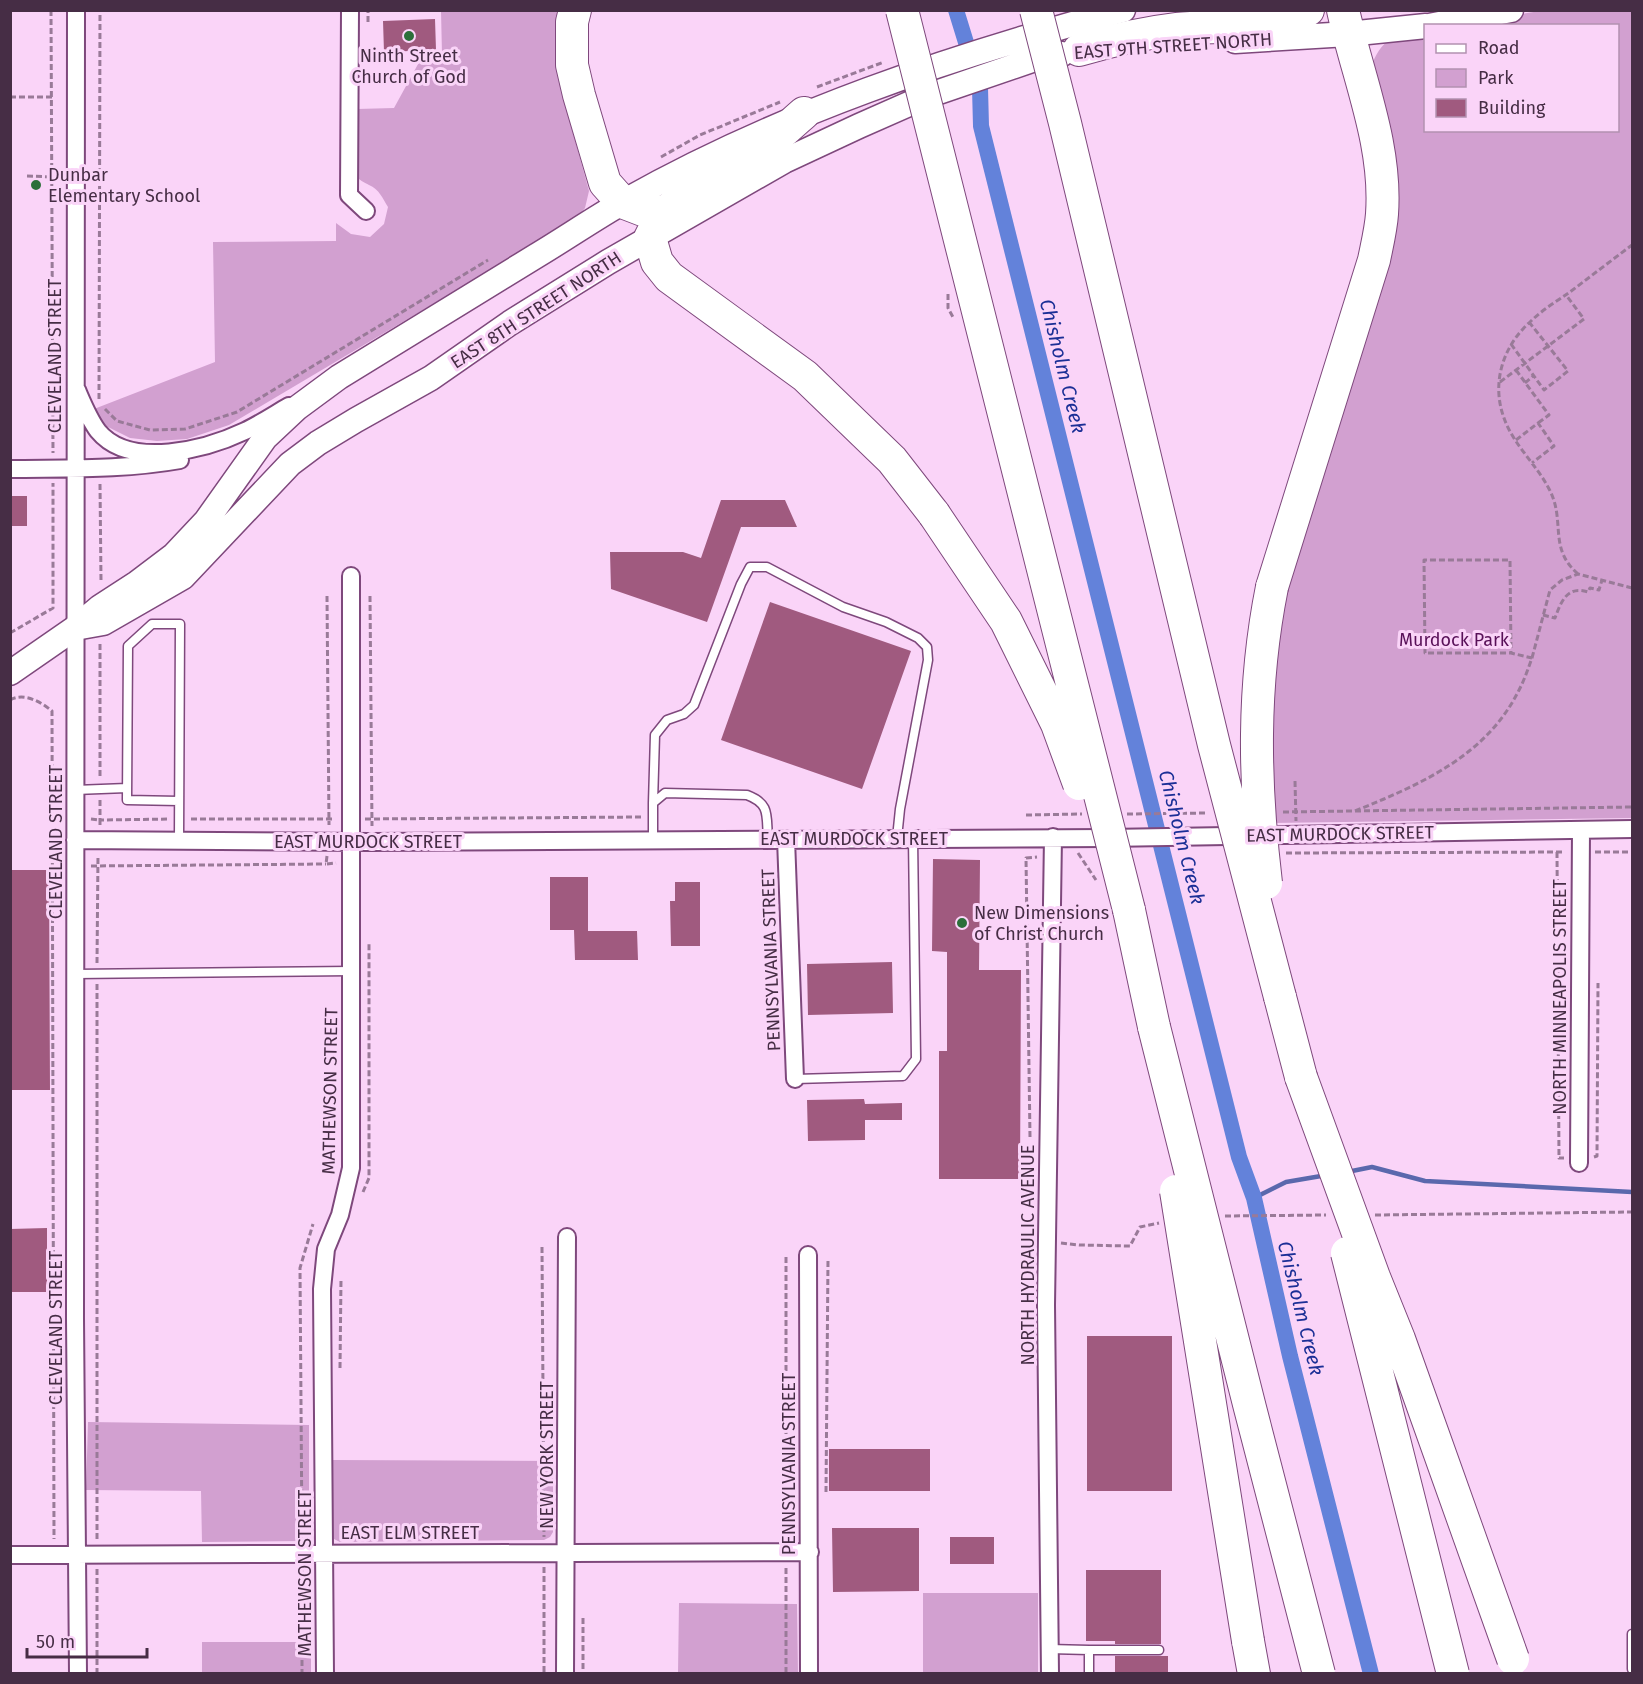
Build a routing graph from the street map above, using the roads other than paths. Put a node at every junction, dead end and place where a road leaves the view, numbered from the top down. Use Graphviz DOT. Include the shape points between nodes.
graph roads {
  1 [pos="76,10"];
  2 [pos="350,10"];
  3 [pos="575,10"];
  4 [pos="902,10"];
  5 [pos="1123,10"];
  6 [pos="1308,10"];
  7 [pos="1511,10"];
  8 [pos="1345,22"];
  9 [pos="1438,24"];
  10 [pos="1424,26"];
  11 [pos="1035,35"];
  12 [pos="1079,50"];
  13 [pos="804,113"];
  14 [pos="622,202"];
  15 [pos="703,208"];
  16 [pos="366,211"];
  17 [pos="657,225"];
  18 [pos="339,377"];
  19 [pos="75,384"];
  20 [pos="245,431"];
  21 [pos="74,468"];
  22 [pos="10,469"];
  23 [pos="351,576"];
  24 [pos="75,628"];
  25 [pos="10,673"];
  26 [pos="127,788"];
  27 [pos="75,790"];
  28 [pos="179,801"];
  29 [pos="654,803"];
  30 [pos="1632,829"];
  31 [pos="1581,830"];
  32 [pos="1053,837"];
  33 [pos="905,838"];
  34 [pos="768,839"];
  35 [pos="786,839"];
  36 [pos="75,840"];
  37 [pos="653,840"];
  38 [pos="178,841"];
  39 [pos="352,842"];
  40 [pos="1129,910"];
  41 [pos="352,971"];
  42 [pos="75,975"];
  43 [pos="1280,997"];
  44 [pos="1154,1027"];
  45 [pos="1301,1077"];
  46 [pos="795,1079"];
  47 [pos="1579,1163"];
  48 [pos="567,1237"];
  49 [pos="808,1255"];
  50 [pos="566,1544"];
  51 [pos="810,1552"];
  52 [pos="324,1553"];
  53 [pos="77,1554"];
  54 [pos="10,1555"];
  55 [pos="1632,1634"];
  56 [pos="1050,1649"];
  57 [pos="1089,1650"];
  58 [pos="1159,1650"];
  59 [pos="1515,1666"];
  60 [pos="1632,1668"];
  61 [pos="78,1674"];
  62 [pos="325,1674"];
  63 [pos="565,1674"];
  64 [pos="809,1674"];
  65 [pos="1050,1674"];
  66 [pos="1089,1674"];
  67 [pos="1254,1674"];
  68 [pos="1319,1674"];
  69 [pos="1454,1674"];
  1 -- 19 [label="street, CLEVELAND STREET"];
  2 -- 16 [label="street" via="349,195"];
  3 -- 14 [label="highway" via="572,65 579,95 605,183"];
  4 -- 40 [label="highway, bridge"];
  5 -- 11 [label="street, EAST 9TH STREET NORTH"];
  6 -- 12 [label="highway" via="1300,16 1269,23 1128,36"];
  7 -- 9 [label="street, EAST 9TH STREET NORTH"];
  8 -- 10 [label="street, EAST 9TH STREET NORTH"];
  8 -- 12 [label="street, EAST 9TH STREET NORTH"];
  8 -- 43 [label="highway, bridge" via="1380,154 1381,222 1374,260 1272,586 1263,629 1256,727 1257,785"];
  11 -- 12 [label="street, EAST 9TH STREET NORTH"];
  11 -- 13 [label="street, EAST 9TH STREET NORTH"];
  11 -- 15 [label="street, EAST 9TH STREET NORTH" via="927,96 784,161"];
  11 -- 43 [label="highway, bridge" via="1067,134 1214,745"];
  13 -- 14 [label="street"];
  13 -- 17 [label="highway" via="762,148 684,195"];
  14 -- 17 [label="highway" via="648,212"];
  14 -- 18 [label="street"];
  15 -- 17 [label="highway"];
  17 -- 24 [label="street, EAST 8TH STREET NORTH" via="431,378 318,443 273,480 183,577 103,624"];
  17 -- 40 [label="highway, bridge" via="657,261 669,277 805,376 892,460 969,564 1006,621 1035,678"];
  18 -- 20 [label="street"];
  18 -- 24 [label="street" via="265,438 206,521 174,555"];
  19 -- 20 [label="street" via="100,432 120,446 141,453 204,446"];
  19 -- 21 [label="street, CLEVELAND STREET"];
  20 -- 21 [label="street" via="217,452 152,465"];
  21 -- 22 [label="street"];
  21 -- 24 [label="street, CLEVELAND STREET"];
  23 -- 39 [label="street, MATHEWSON STREET"];
  24 -- 25 [label="street"];
  24 -- 27 [label="street, CLEVELAND STREET"];
  26 -- 27 [label="lane"];
  26 -- 28 [label="lane" via="127,800"];
  26 -- 28 [label="lane" via="128,646 152,624 180,624"];
  27 -- 36 [label="street, CLEVELAND STREET"];
  28 -- 38 [label="lane"];
  29 -- 33 [label="lane" via="655,735 667,720 684,714 693,705 745,576 750,567 767,567 843,607 886,622 927,647 928,660 900,809"];
  29 -- 34 [label="lane" via="665,793 747,795 766,808"];
  29 -- 37 [label="lane"];
  30 -- 31 [label="street, EAST MURDOCK STREET"];
  31 -- 32 [label="street, EAST MURDOCK STREET"];
  31 -- 47 [label="street, NORTH MINNEAPOLIS STREET"];
  32 -- 33 [label="street, EAST MURDOCK STREET"];
  32 -- 56 [label="street, NORTH HYDRAULIC AVENUE" via="1046,1305"];
  33 -- 35 [label="street, EAST MURDOCK STREET"];
  33 -- 46 [label="lane" via="916,1059 903,1076"];
  34 -- 35 [label="street, EAST MURDOCK STREET"];
  34 -- 37 [label="street, EAST MURDOCK STREET"];
  35 -- 46 [label="street, PENNSYLVANIA STREET"];
  36 -- 38 [label="street, EAST MURDOCK STREET"];
  36 -- 42 [label="street, CLEVELAND STREET"];
  37 -- 39 [label="street, EAST MURDOCK STREET"];
  38 -- 39 [label="street, EAST MURDOCK STREET"];
  39 -- 41 [label="street, MATHEWSON STREET"];
  40 -- 44 [label="highway"];
  41 -- 42 [label="lane"];
  41 -- 52 [label="street, MATHEWSON STREET" via="351,1168 340,1215 326,1249 322,1289"];
  42 -- 53 [label="street, CLEVELAND STREET"];
  43 -- 45 [label="highway"];
  44 -- 67 [label="highway, bridge"];
  44 -- 68 [label="highway, bridge"];
  45 -- 59 [label="highway, bridge" via="1412,1372"];
  45 -- 69 [label="highway, bridge"];
  48 -- 50 [label="street, NEW YORK STREET"];
  49 -- 51 [label="street, PENNSYLVANIA STREET"];
  50 -- 51 [label="street, EAST ELM STREET"];
  50 -- 52 [label="street, EAST ELM STREET"];
  50 -- 63 [label="street, NEW YORK STREET"];
  51 -- 64 [label="street, PENNSYLVANIA STREET"];
  52 -- 53 [label="street, EAST ELM STREET"];
  52 -- 62 [label="street, MATHEWSON STREET"];
  53 -- 54 [label="street, EAST ELM STREET"];
  53 -- 61 [label="street, CLEVELAND STREET"];
  55 -- 60 [label="lane"];
  56 -- 57 [label="lane"];
  56 -- 65 [label="street, NORTH HYDRAULIC AVENUE"];
  57 -- 58 [label="lane"];
  57 -- 66 [label="lane"];
}
